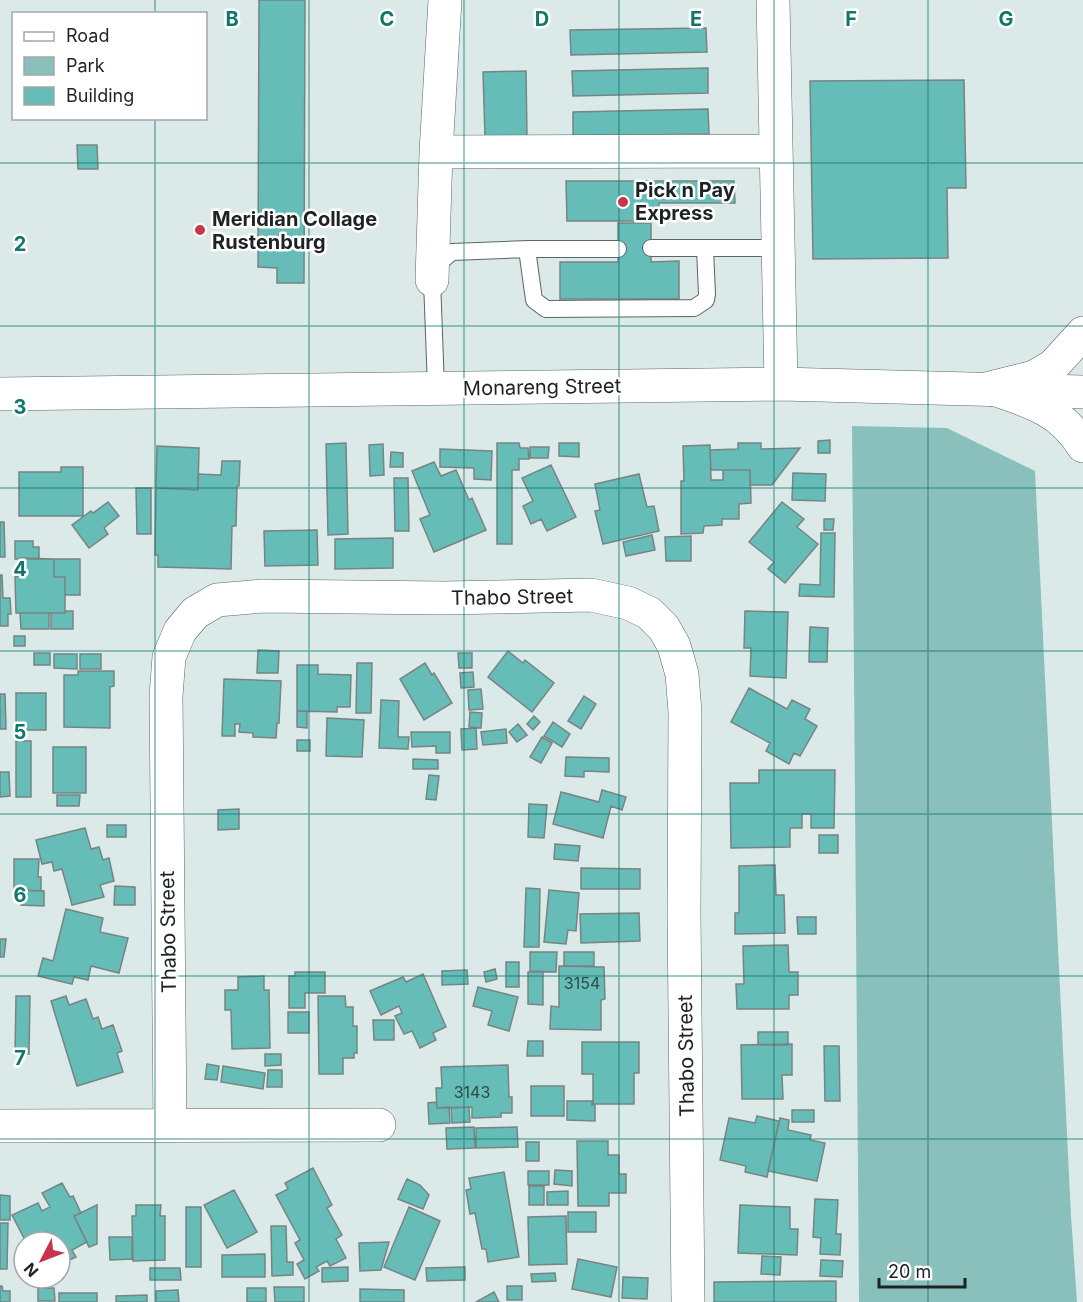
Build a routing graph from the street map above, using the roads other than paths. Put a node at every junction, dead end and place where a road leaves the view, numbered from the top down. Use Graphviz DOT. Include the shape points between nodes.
graph roads {
  1 [pos="445,0"];
  2 [pos="773,0"];
  3 [pos="776,151"];
  4 [pos="436,152"];
  5 [pos="651,248"];
  6 [pos="778,248"];
  7 [pos="527,249"];
  8 [pos="618,249"];
  9 [pos="705,249"];
  10 [pos="432,280"];
  11 [pos="1083,333"];
  12 [pos="781,384"];
  13 [pos="436,388"];
  14 [pos="990,388"];
  15 [pos="1083,392"];
  16 [pos="0,394"];
  17 [pos="1083,446"];
  18 [pos="170,1124"];
  19 [pos="379,1125"];
  20 [pos="0,1126"];
  21 [pos="688,1302"];
  1 -- 4 [label="street"];
  2 -- 3 [label="street"];
  3 -- 4 [label="street"];
  3 -- 6 [label="street"];
  4 -- 10 [label="street"];
  5 -- 9 [label="lane"];
  6 -- 9 [label="lane"];
  6 -- 12 [label="street"];
  7 -- 8 [label="lane"];
  7 -- 9 [label="lane" via="534,300 546,309 569,309 694,308 706,300"];
  7 -- 10 [label="lane" via="452,252 439,262"];
  10 -- 13 [label="lane"];
  11 -- 14 [label="street" via="1053,366 1034,377"];
  12 -- 13 [label="street, Monareng Street"];
  12 -- 14 [label="street, Monareng Street"];
  13 -- 16 [label="street, Monareng Street"];
  14 -- 15 [label="street, Monareng Street"];
  14 -- 17 [label="street" via="1036,403 1072,429"];
  18 -- 19 [label="street"];
  18 -- 20 [label="street"];
  18 -- 21 [label="street, Thabo Street" via="166,696 169,657 180,631 195,613 217,600 262,596 591,595 628,603 649,613 664,628 682,674"];
}
